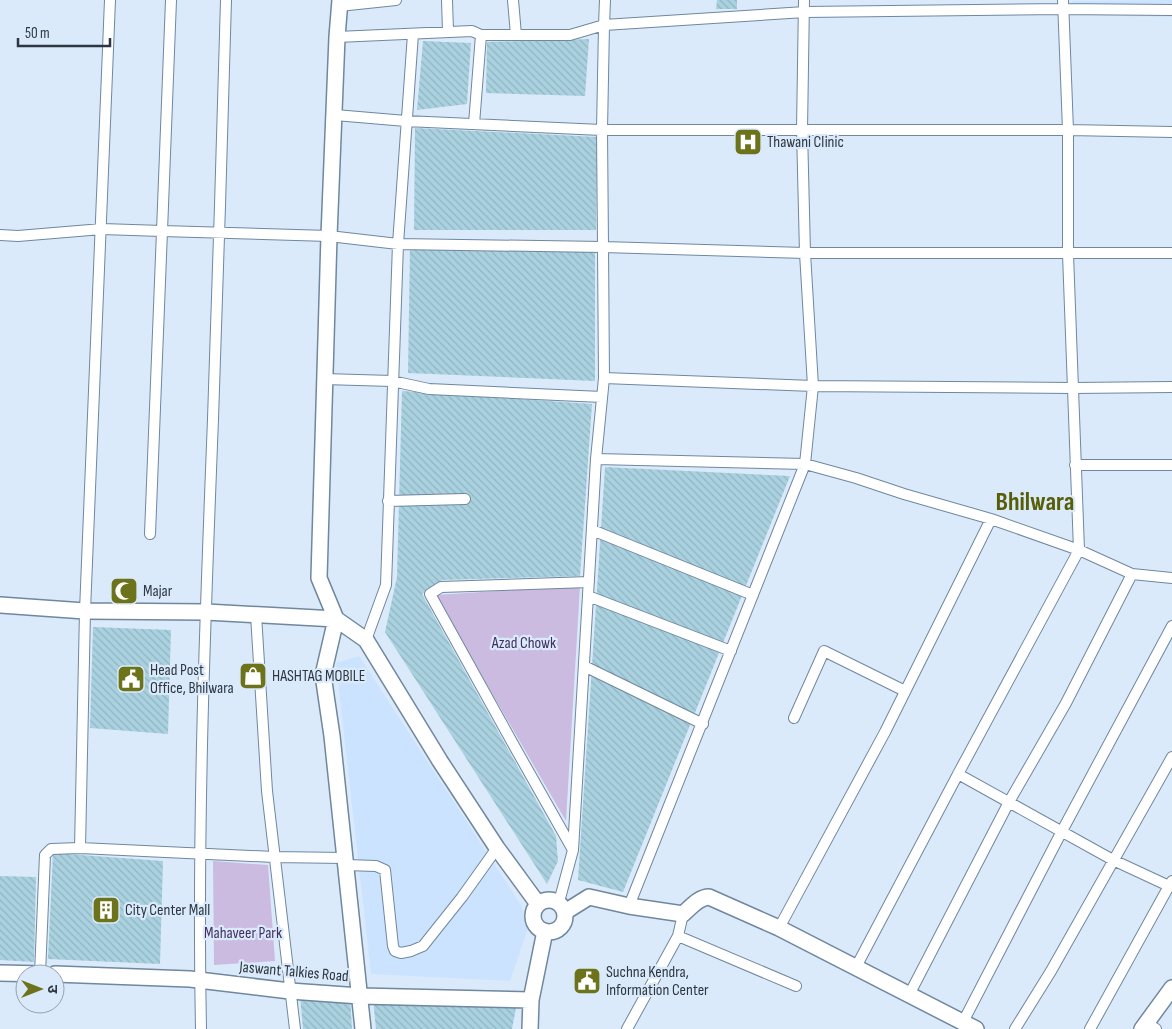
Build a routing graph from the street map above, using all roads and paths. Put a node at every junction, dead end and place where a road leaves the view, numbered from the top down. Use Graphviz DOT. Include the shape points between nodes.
graph roads {
  1 [pos="110,0"];
  2 [pos="171,0"];
  3 [pos="226,0"];
  4 [pos="396,0"];
  5 [pos="447,0"];
  6 [pos="513,0"];
  7 [pos="605,0"];
  8 [pos="804,0"];
  9 [pos="340,3"];
  10 [pos="1062,4"];
  11 [pos="1172,10"];
  12 [pos="805,12"];
  13 [pos="604,25"];
  14 [pos="448,31"];
  15 [pos="413,34"];
  16 [pos="481,35"];
  17 [pos="516,35"];
  18 [pos="337,36"];
  19 [pos="334,115"];
  20 [pos="406,120"];
  21 [pos="474,124"];
  22 [pos="602,130"];
  23 [pos="802,130"];
  24 [pos="1068,130"];
  25 [pos="1172,132"];
  26 [pos="102,229"];
  27 [pos="162,231"];
  28 [pos="220,234"];
  29 [pos="0,235"];
  30 [pos="329,236"];
  31 [pos="398,244"];
  32 [pos="603,247"];
  33 [pos="805,252"];
  34 [pos="1172,253"];
  35 [pos="1068,254"];
  36 [pos="324,378"];
  37 [pos="604,378"];
  38 [pos="392,381"];
  39 [pos="813,386"];
  40 [pos="1073,388"];
  41 [pos="1172,388"];
  42 [pos="602,397"];
  43 [pos="596,459"];
  44 [pos="805,464"];
  45 [pos="1075,465"];
  46 [pos="1172,465"];
  47 [pos="465,499"];
  48 [pos="388,501"];
  49 [pos="990,519"];
  50 [pos="592,530"];
  51 [pos="150,534"];
  52 [pos="1079,550"];
  53 [pos="1132,574"];
  54 [pos="1172,578"];
  55 [pos="589,582"];
  56 [pos="754,595"];
  57 [pos="588,596"];
  58 [pos="0,605"];
  59 [pos="86,611"];
  60 [pos="206,612"];
  61 [pos="256,615"];
  62 [pos="336,619"];
  63 [pos="1172,626"];
  64 [pos="366,640"];
  65 [pos="731,651"];
  66 [pos="584,666"];
  67 [pos="905,691"];
  68 [pos="794,718"];
  69 [pos="703,724"];
  70 [pos="1172,757"];
  71 [pos="958,774"];
  72 [pos="1009,802"];
  73 [pos="1062,831"];
  74 [pos="80,848"];
  75 [pos="497,848"];
  76 [pos="573,850"];
  77 [pos="199,853"];
  78 [pos="274,858"];
  79 [pos="1112,860"];
  80 [pos="345,862"];
  81 [pos="1171,884"];
  82 [pos="538,904"];
  83 [pos="629,906"];
  84 [pos="562,907"];
  85 [pos="683,914"];
  86 [pos="779,928"];
  87 [pos="545,931"];
  88 [pos="678,936"];
  89 [pos="42,964"];
  90 [pos="856,967"];
  91 [pos="0,972"];
  92 [pos="15,973"];
  93 [pos="65,974"];
  94 [pos="200,980"];
  95 [pos="796,986"];
  96 [pos="1172,988"];
  97 [pos="290,991"];
  98 [pos="909,995"];
  99 [pos="360,996"];
  100 [pos="531,1000"];
  101 [pos="973,1027"];
  102 [pos="1148,1027"];
  103 [pos="201,1029"];
  104 [pos="294,1029"];
  105 [pos="363,1029"];
  106 [pos="530,1029"];
  107 [pos="627,1029"];
  108 [pos="1016,1029"];
  109 [pos="1090,1029"];
  1 -- 26 [label="street"];
  2 -- 27 [label="street"];
  3 -- 28 [label="street"];
  4 -- 9 [label="street"];
  5 -- 14 [label="street"];
  6 -- 17 [label="street"];
  7 -- 13 [label="street"];
  8 -- 12 [label="street"];
  9 -- 18 [label="street"];
  10 -- 11 [label="street"];
  10 -- 12 [label="street"];
  10 -- 24 [label="street"];
  12 -- 13 [label="street"];
  12 -- 23 [label="street"];
  13 -- 17 [label="street" via="570,35"];
  13 -- 22 [label="street"];
  14 -- 15 [label="street"];
  14 -- 16 [label="street" via="472,31"];
  15 -- 18 [label="street"];
  15 -- 20 [label="street"];
  16 -- 17 [label="street"];
  16 -- 21 [label="street"];
  18 -- 19 [label="street"];
  19 -- 20 [label="street"];
  19 -- 30 [label="street"];
  20 -- 21 [label="street"];
  20 -- 31 [label="street"];
  21 -- 22 [label="street"];
  22 -- 23 [label="street"];
  22 -- 32 [label="street"];
  23 -- 24 [label="street"];
  23 -- 33 [label="street"];
  24 -- 25 [label="street"];
  24 -- 35 [label="street"];
  26 -- 27 [label="street"];
  26 -- 29 [label="street"];
  26 -- 59 [label="street"];
  27 -- 28 [label="street"];
  27 -- 51 [label="street"];
  28 -- 30 [label="street"];
  28 -- 60 [label="street"];
  30 -- 31 [label="street"];
  30 -- 36 [label="street"];
  31 -- 32 [label="street"];
  31 -- 38 [label="street"];
  32 -- 33 [label="street"];
  32 -- 37 [label="street"];
  33 -- 35 [label="street"];
  33 -- 39 [label="street"];
  34 -- 35 [label="street"];
  35 -- 40 [label="street"];
  36 -- 38 [label="street"];
  36 -- 62 [label="street" via="319,578"];
  37 -- 39 [label="street"];
  37 -- 42 [label="street"];
  38 -- 42 [label="street" via="429,389"];
  38 -- 48 [label="street"];
  39 -- 40 [label="street"];
  39 -- 44 [label="street"];
  40 -- 41 [label="street"];
  40 -- 45 [label="street"];
  42 -- 43 [label="street"];
  43 -- 44 [label="street"];
  43 -- 50 [label="street"];
  44 -- 49 [label="street"];
  44 -- 56 [label="street"];
  45 -- 46 [label="street"];
  45 -- 52 [label="street"];
  47 -- 48 [label="street"];
  48 -- 64 [label="street" via="386,585"];
  49 -- 52 [label="street"];
  49 -- 67 [label="street"];
  50 -- 55 [label="street"];
  50 -- 56 [label="street"];
  52 -- 53 [label="street"];
  52 -- 71 [label="street"];
  53 -- 54 [label="street"];
  53 -- 72 [label="street" via="1066,703"];
  55 -- 57 [label="street"];
  55 -- 76 [label="street" via="442,587 430,594"];
  56 -- 65 [label="street"];
  57 -- 65 [label="street"];
  57 -- 66 [label="street"];
  58 -- 59 [label="street"];
  59 -- 60 [label="street"];
  59 -- 74 [label="street"];
  60 -- 61 [label="street"];
  60 -- 77 [label="street"];
  61 -- 62 [label="street"];
  61 -- 78 [label="street"];
  62 -- 64 [label="street"];
  62 -- 80 [label="street" via="323,675"];
  63 -- 73 [label="street"];
  64 -- 75 [label="street"];
  65 -- 69 [label="street"];
  66 -- 69 [label="street"];
  66 -- 76 [label="street"];
  67 -- 68 [label="street" via="824,651"];
  67 -- 86 [label="street"];
  69 -- 83 [label="street"];
  70 -- 79 [label="street"];
  71 -- 72 [label="street"];
  71 -- 90 [label="street"];
  72 -- 73 [label="street"];
  72 -- 98 [label="street"];
  73 -- 79 [label="street"];
  73 -- 101 [label="street"];
  74 -- 77 [label="street"];
  74 -- 89 [label="street" via="51,849 45,855"];
  75 -- 80 [label="street" via="462,898 422,946 401,953 393,946 385,870"];
  75 -- 82 [label="street"];
  76 -- 84 [label="street"];
  77 -- 78 [label="street"];
  77 -- 94 [label="street"];
  78 -- 80 [label="street"];
  78 -- 97 [label="street"];
  79 -- 81 [label="street"];
  79 -- 108 [label="street"];
  80 -- 99 [label="street"];
  81 -- 109 [label="street"];
  82 -- 84 [label="street" via="548,900"];
  82 -- 87 [label="street" via="534,922"];
  83 -- 84 [label="street" via="589,897"];
  83 -- 85 [label="street"];
  84 -- 87 [label="street" via="564,922 559,929"];
  85 -- 86 [label="street" via="700,899 709,897"];
  85 -- 88 [label="street"];
  86 -- 90 [label="street"];
  87 -- 100 [label="street"];
  88 -- 95 [label="street"];
  88 -- 107 [label="street"];
  90 -- 98 [label="street"];
  91 -- 92 [label="street"];
  93 -- 94 [label="street, Jaswant Talkies Road"];
  94 -- 97 [label="street, Jaswant Talkies Road"];
  94 -- 103 [label="street"];
  96 -- 102 [label="street"];
  97 -- 99 [label="street, Jaswant Talkies Road"];
  97 -- 104 [label="street"];
  98 -- 101 [label="street"];
  99 -- 100 [label="street, Jaswant Talkies Road"];
  99 -- 105 [label="street"];
  100 -- 106 [label="street"];
}
